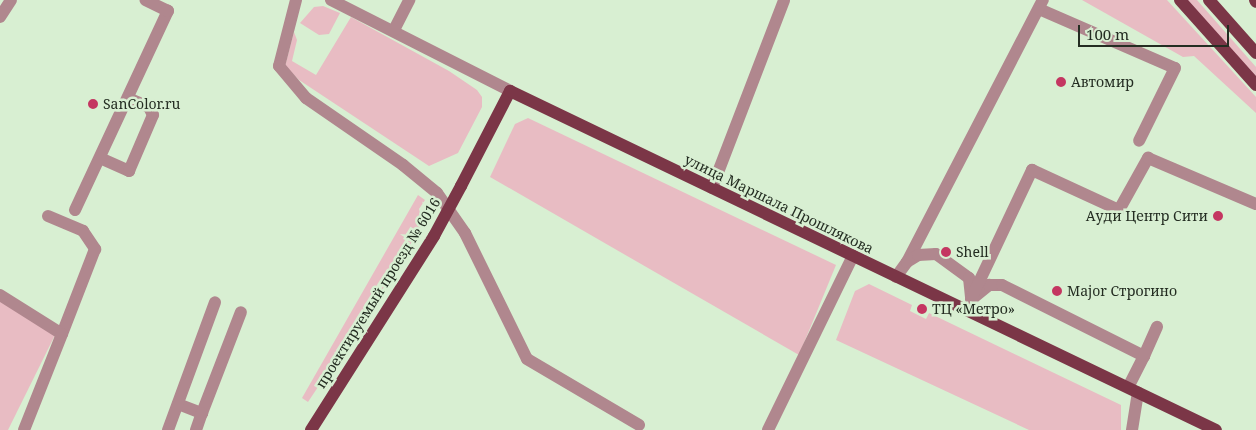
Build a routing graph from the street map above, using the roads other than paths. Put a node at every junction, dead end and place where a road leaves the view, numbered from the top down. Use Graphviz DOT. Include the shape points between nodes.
graph roads {
  1 [pos="11,0"];
  2 [pos="145,0"];
  3 [pos="296,0"];
  4 [pos="331,0"];
  5 [pos="410,0"];
  6 [pos="784,0"];
  7 [pos="1180,0"];
  8 [pos="1209,0"];
  9 [pos="1041,4"];
  10 [pos="0,16"];
  11 [pos="394,30"];
  12 [pos="1256,53"];
  13 [pos="1256,84"];
  14 [pos="510,91"];
  15 [pos="128,98"];
  16 [pos="1139,140"];
  17 [pos="100,158"];
  18 [pos="712,188"];
  19 [pos="1256,204"];
  20 [pos="75,210"];
  21 [pos="48,216"];
  22 [pos="853,256"];
  23 [pos="907,262"];
  24 [pos="896,277"];
  25 [pos="0,295"];
  26 [pos="215,302"];
  27 [pos="968,305"];
  28 [pos="241,312"];
  29 [pos="1157,327"];
  30 [pos="62,334"];
  31 [pos="1144,356"];
  32 [pos="1133,390"];
  33 [pos="178,404"];
  34 [pos="202,413"];
  35 [pos="639,425"];
  36 [pos="24,430"];
  37 [pos="168,430"];
  38 [pos="196,430"];
  39 [pos="311,430"];
  40 [pos="768,430"];
  41 [pos="1132,430"];
  42 [pos="1216,430"];
  1 -- 10 [label="street"];
  2 -- 15 [label="street" via="168,11"];
  3 -- 35 [label="street" via="279,66 306,98 403,165 437,193 465,233 527,359"];
  4 -- 11 [label="street, улица Маршала Прошлякова"];
  5 -- 11 [label="street"];
  6 -- 18 [label="street"];
  7 -- 13 [label="main road"];
  8 -- 12 [label="main road"];
  9 -- 16 [label="street" via="1175,68"];
  9 -- 23 [label="street"];
  11 -- 14 [label="street, улица Маршала Прошлякова"];
  14 -- 18 [label="main road, улица Маршала Прошлякова"];
  14 -- 39 [label="main road, проектируемый проезд № 6016, bridge" via="434,236"];
  15 -- 17 [label="street"];
  15 -- 17 [label="street" via="149,107 153,115 129,170"];
  17 -- 20 [label="street"];
  18 -- 22 [label="main road, улица Маршала Прошлякова"];
  19 -- 27 [label="street" via="1148,158 1119,210 1032,170"];
  21 -- 30 [label="street" via="83,231 95,249"];
  22 -- 24 [label="main road, улица Маршала Прошлякова"];
  22 -- 40 [label="street"];
  23 -- 24 [label="street"];
  23 -- 27 [label="street" via="925,253 936,254 952,263 969,278"];
  24 -- 27 [label="main road, улица Маршала Прошлякова"];
  25 -- 30 [label="street"];
  26 -- 33 [label="street"];
  27 -- 31 [label="street" via="989,285 1002,285"];
  27 -- 32 [label="main road, улица Маршала Прошлякова"];
  28 -- 34 [label="street"];
  29 -- 31 [label="street"];
  30 -- 36 [label="street"];
  31 -- 32 [label="street"];
  32 -- 41 [label="street"];
  32 -- 42 [label="main road, улица Маршала Прошлякова"];
  33 -- 34 [label="street"];
  33 -- 37 [label="street"];
  34 -- 38 [label="street"];
}
